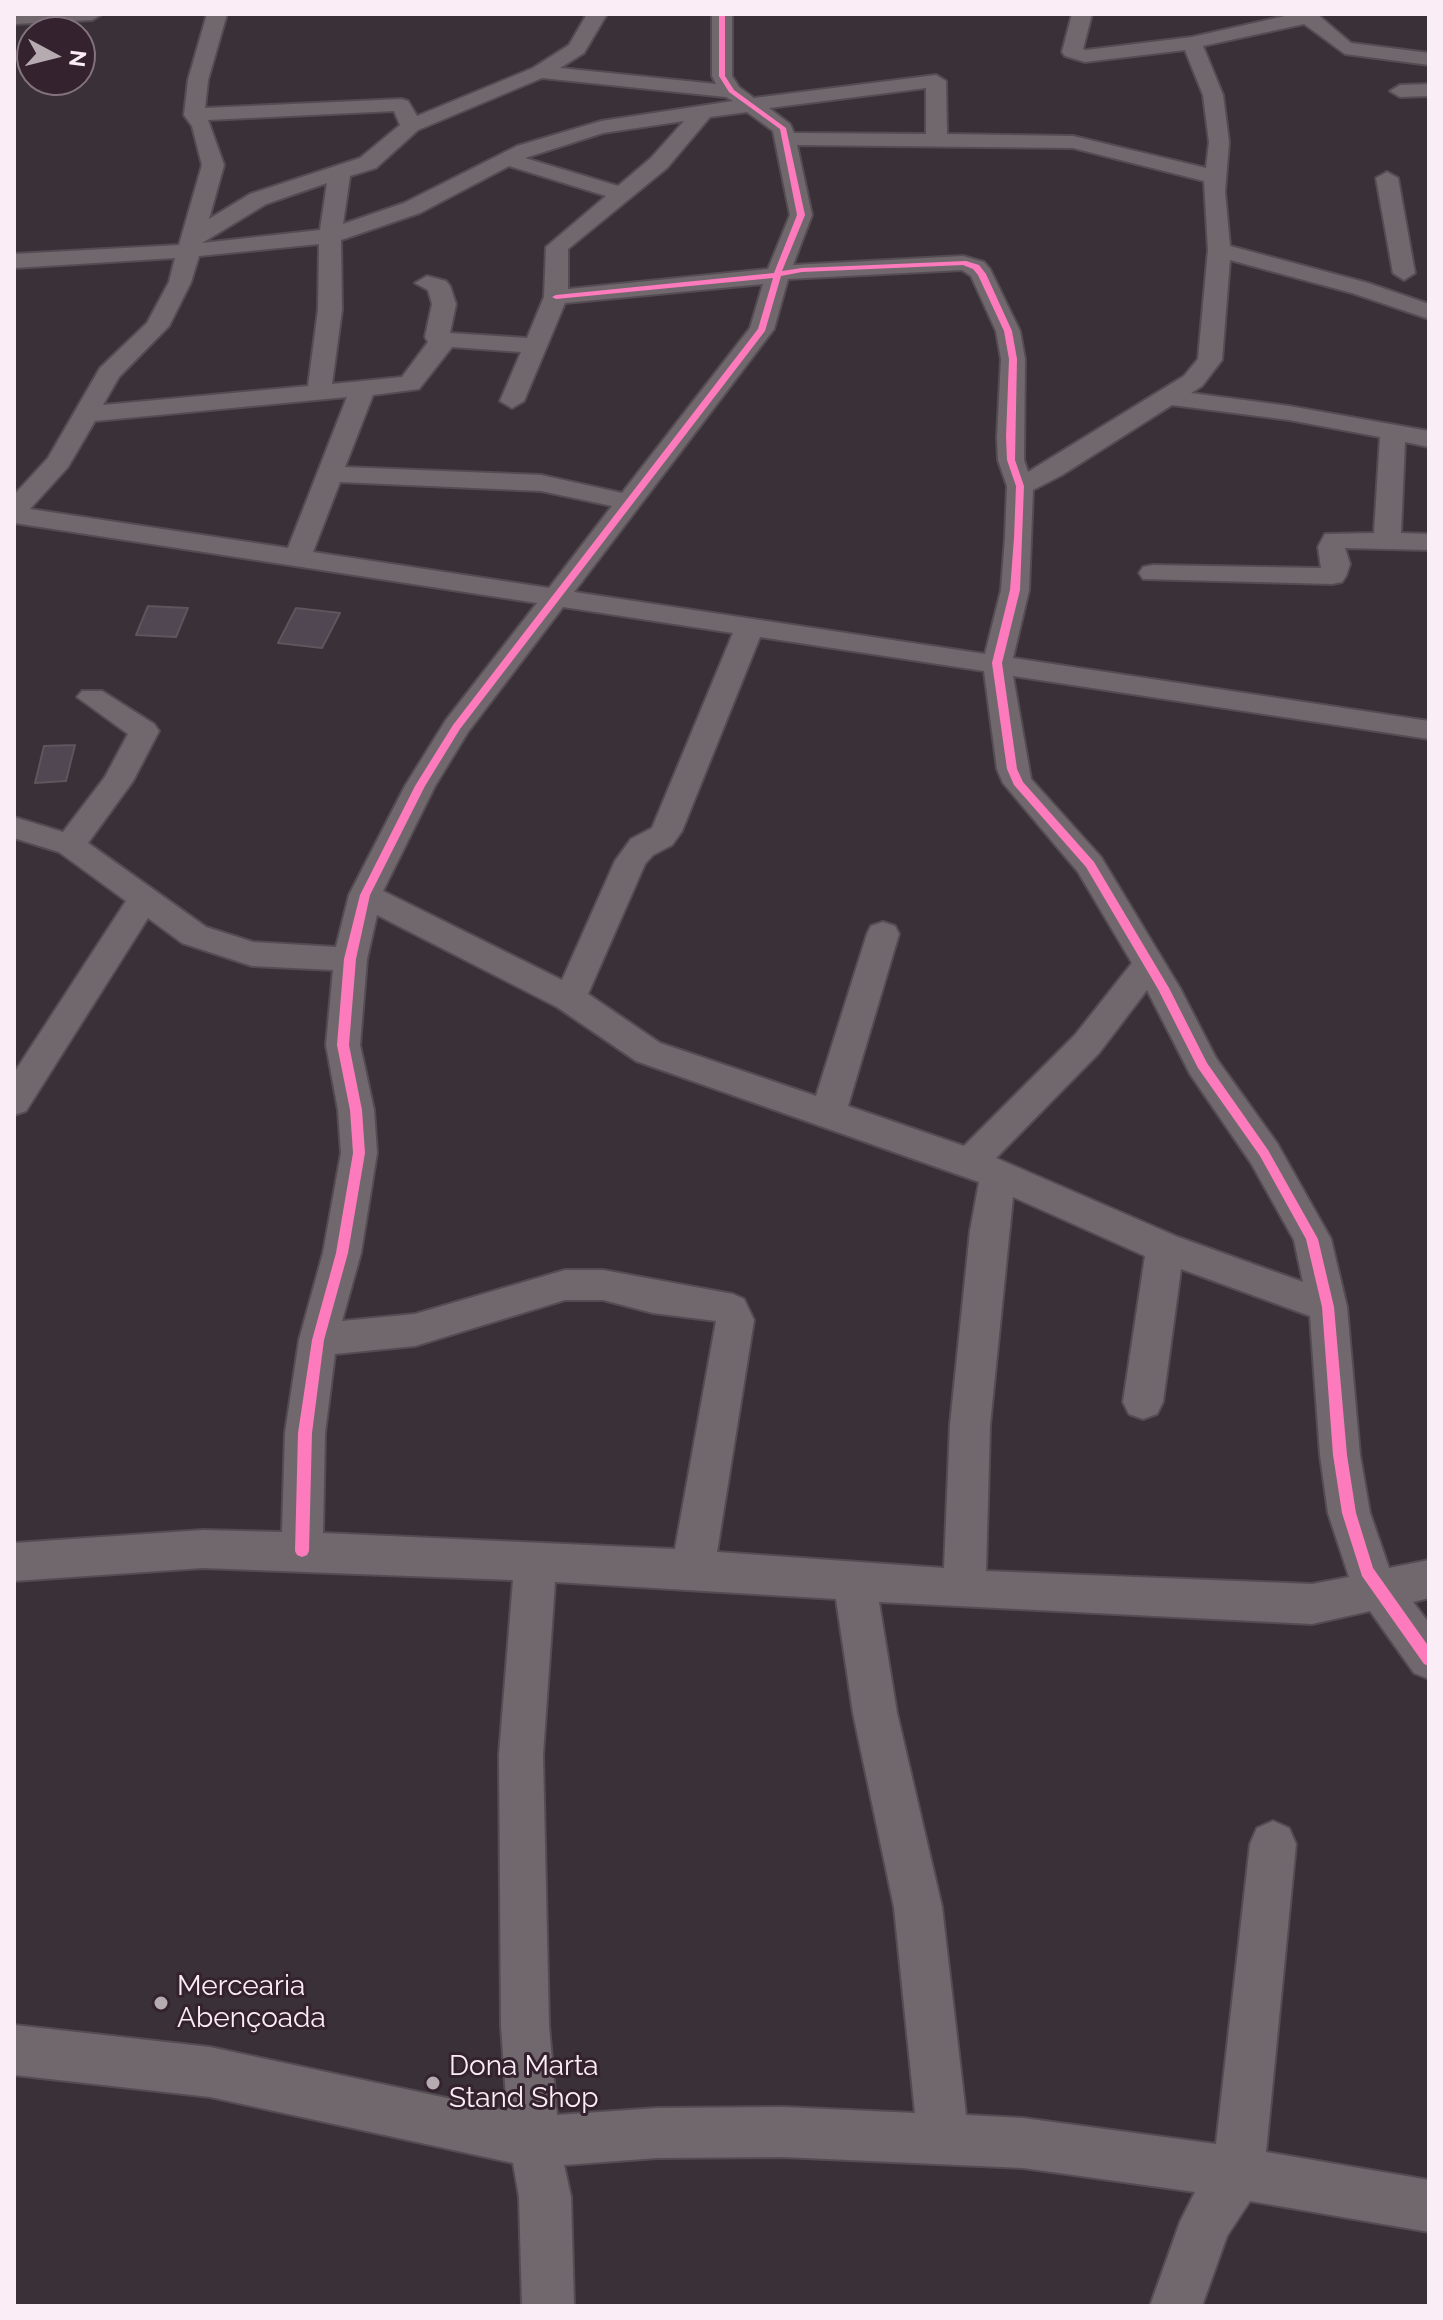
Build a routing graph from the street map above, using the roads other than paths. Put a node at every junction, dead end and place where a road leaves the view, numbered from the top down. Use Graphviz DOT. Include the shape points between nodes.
graph roads {
  1 [pos="92,14"];
  2 [pos="217,14"];
  3 [pos="597,14"];
  4 [pos="722,14"];
  5 [pos="1082,14"];
  6 [pos="1307,16"];
  7 [pos="14,18"];
  8 [pos="1192,43"];
  9 [pos="1429,59"];
  10 [pos="540,72"];
  11 [pos="1429,90"];
  12 [pos="731,91"];
  13 [pos="1400,91"];
  14 [pos="753,104"];
  15 [pos="703,112"];
  16 [pos="194,115"];
  17 [pos="411,126"];
  18 [pos="785,139"];
  19 [pos="937,141"];
  20 [pos="506,158"];
  21 [pos="339,175"];
  22 [pos="1215,177"];
  23 [pos="1387,178"];
  24 [pos="625,194"];
  25 [pos="330,236"];
  26 [pos="190,244"];
  27 [pos="1219,250"];
  28 [pos="14,261"];
  29 [pos="1429,265"];
  30 [pos="778,273"];
  31 [pos="1404,273"];
  32 [pos="427,283"];
  33 [pos="1360,288"];
  34 [pos="556,297"];
  35 [pos="1429,312"];
  36 [pos="443,341"];
  37 [pos="536,346"];
  38 [pos="362,391"];
  39 [pos="319,393"];
  40 [pos="1166,397"];
  41 [pos="512,401"];
  42 [pos="87,414"];
  43 [pos="1393,434"];
  44 [pos="1429,439"];
  45 [pos="333,474"];
  46 [pos="1020,486"];
  47 [pos="629,502"];
  48 [pos="14,513"];
  49 [pos="1387,539"];
  50 [pos="1429,542"];
  51 [pos="298,556"];
  52 [pos="1153,573"];
  53 [pos="557,596"];
  54 [pos="749,629"];
  55 [pos="997,663"];
  56 [pos="92,697"];
  57 [pos="1429,730"];
  58 [pos="14,827"];
  59 [pos="70,845"];
  60 [pos="365,895"];
  61 [pos="143,900"];
  62 [pos="883,934"];
  63 [pos="350,959"];
  64 [pos="1149,964"];
  65 [pos="569,998"];
  66 [pos="24,1070"];
  67 [pos="14,1102"];
  68 [pos="828,1113"];
  69 [pos="985,1168"];
  70 [pos="1165,1248"];
  71 [pos="1328,1307"];
  72 [pos="318,1340"];
  73 [pos="1143,1402"];
  74 [pos="302,1551"];
  75 [pos="14,1562"];
  76 [pos="535,1563"];
  77 [pos="693,1569"];
  78 [pos="1429,1579"];
  79 [pos="854,1580"];
  80 [pos="1379,1588"];
  81 [pos="964,1589"];
  82 [pos="1429,1659"];
  83 [pos="1273,1844"];
  84 [pos="14,2050"];
  85 [pos="943,2137"];
  86 [pos="534,2142"];
  87 [pos="1238,2173"];
  88 [pos="1429,2206"];
  89 [pos="548,2306"];
  90 [pos="1176,2306"];
  1 -- 7 [label="street"];
  2 -- 16 [label="street"];
  3 -- 10 [label="street" via="577,49"];
  4 -- 12 [label="street" via="722,76"];
  5 -- 8 [label="street" via="1072,52 1078,54"];
  6 -- 8 [label="street"];
  6 -- 9 [label="street" via="1345,48"];
  8 -- 22 [label="street" via="1213,95 1219,142"];
  10 -- 12 [label="street"];
  10 -- 17 [label="street"];
  11 -- 13 [label="street"];
  12 -- 14 [label="street"];
  14 -- 15 [label="street"];
  14 -- 18 [label="street" via="783,128"];
  14 -- 19 [label="street" via="931,80 938,84"];
  15 -- 20 [label="street" via="601,127"];
  15 -- 24 [label="street"];
  16 -- 17 [label="street" via="401,105"];
  16 -- 26 [label="street" via="213,165"];
  17 -- 21 [label="street" via="368,163"];
  18 -- 19 [label="street"];
  18 -- 30 [label="street" via="801,215"];
  19 -- 22 [label="street" via="1088,143"];
  20 -- 24 [label="street"];
  20 -- 25 [label="street" via="412,208"];
  21 -- 25 [label="street"];
  21 -- 26 [label="street" via="258,199"];
  22 -- 27 [label="street"];
  23 -- 31 [label="street"];
  24 -- 34 [label="street" via="557,247"];
  25 -- 26 [label="street"];
  25 -- 39 [label="street" via="330,310"];
  26 -- 28 [label="street"];
  26 -- 42 [label="street" via="166,314 114,367"];
  27 -- 33 [label="street"];
  27 -- 40 [label="street" via="1210,360 1193,381"];
  29 -- 31 [label="street"];
  30 -- 34 [label="street"];
  30 -- 46 [label="street" via="963,263 976,267 1008,331 1014,382 1011,460"];
  30 -- 47 [label="street" via="762,329"];
  31 -- 33 [label="street"];
  32 -- 36 [label="street" via="438,286 444,304 437,337"];
  33 -- 35 [label="street"];
  34 -- 37 [label="street"];
  36 -- 37 [label="street"];
  36 -- 38 [label="street" via="415,381"];
  37 -- 41 [label="street"];
  38 -- 39 [label="street"];
  38 -- 45 [label="street"];
  39 -- 42 [label="street"];
  40 -- 43 [label="street"];
  40 -- 46 [label="street"];
  42 -- 48 [label="street" via="59,462"];
  43 -- 44 [label="street"];
  43 -- 49 [label="street"];
  45 -- 47 [label="street" via="541,483"];
  45 -- 51 [label="street"];
  46 -- 55 [label="street" via="1015,590"];
  47 -- 53 [label="street"];
  48 -- 51 [label="street" via="149,538"];
  49 -- 50 [label="street"];
  49 -- 52 [label="street" via="1334,540 1332,576"];
  51 -- 53 [label="street"];
  53 -- 54 [label="street"];
  53 -- 60 [label="street" via="456,727"];
  54 -- 55 [label="street"];
  54 -- 65 [label="street" via="666,831 631,861"];
  55 -- 57 [label="street"];
  55 -- 64 [label="street" via="1018,783 1090,865"];
  56 -- 59 [label="street" via="144,731 118,781"];
  58 -- 59 [label="street"];
  59 -- 61 [label="street"];
  60 -- 63 [label="street"];
  60 -- 65 [label="street"];
  61 -- 63 [label="street" via="194,935 232,949"];
  61 -- 66 [label="street"];
  62 -- 68 [label="street"];
  63 -- 72 [label="street" via="343,1045 359,1153 342,1253"];
  64 -- 69 [label="street"];
  64 -- 71 [label="street" via="1202,1065 1264,1153 1312,1239"];
  65 -- 68 [label="street" via="648,1052"];
  66 -- 67 [label="street"];
  68 -- 69 [label="street"];
  69 -- 70 [label="street"];
  69 -- 81 [label="street" via="989,1231 970,1425"];
  70 -- 71 [label="street"];
  70 -- 73 [label="street"];
  71 -- 80 [label="street" via="1349,1513 1367,1571"];
  72 -- 74 [label="street" via="305,1433"];
  72 -- 77 [label="street" via="415,1330 575,1284 730,1310 735,1320"];
  74 -- 75 [label="street" via="203,1549"];
  74 -- 76 [label="street"];
  76 -- 77 [label="street"];
  76 -- 86 [label="street" via="521,1755 525,2026"];
  77 -- 79 [label="street"];
  78 -- 80 [label="street"];
  79 -- 81 [label="street"];
  79 -- 85 [label="street" via="875,1713 918,1907"];
  80 -- 81 [label="street" via="1312,1604"];
  80 -- 82 [label="street"];
  83 -- 87 [label="street"];
  84 -- 86 [label="street" via="210,2072"];
  85 -- 86 [label="street" via="673,2133"];
  85 -- 87 [label="street"];
  86 -- 89 [label="street" via="545,2197"];
  87 -- 88 [label="street"];
  87 -- 90 [label="street" via="1206,2222"];
}
